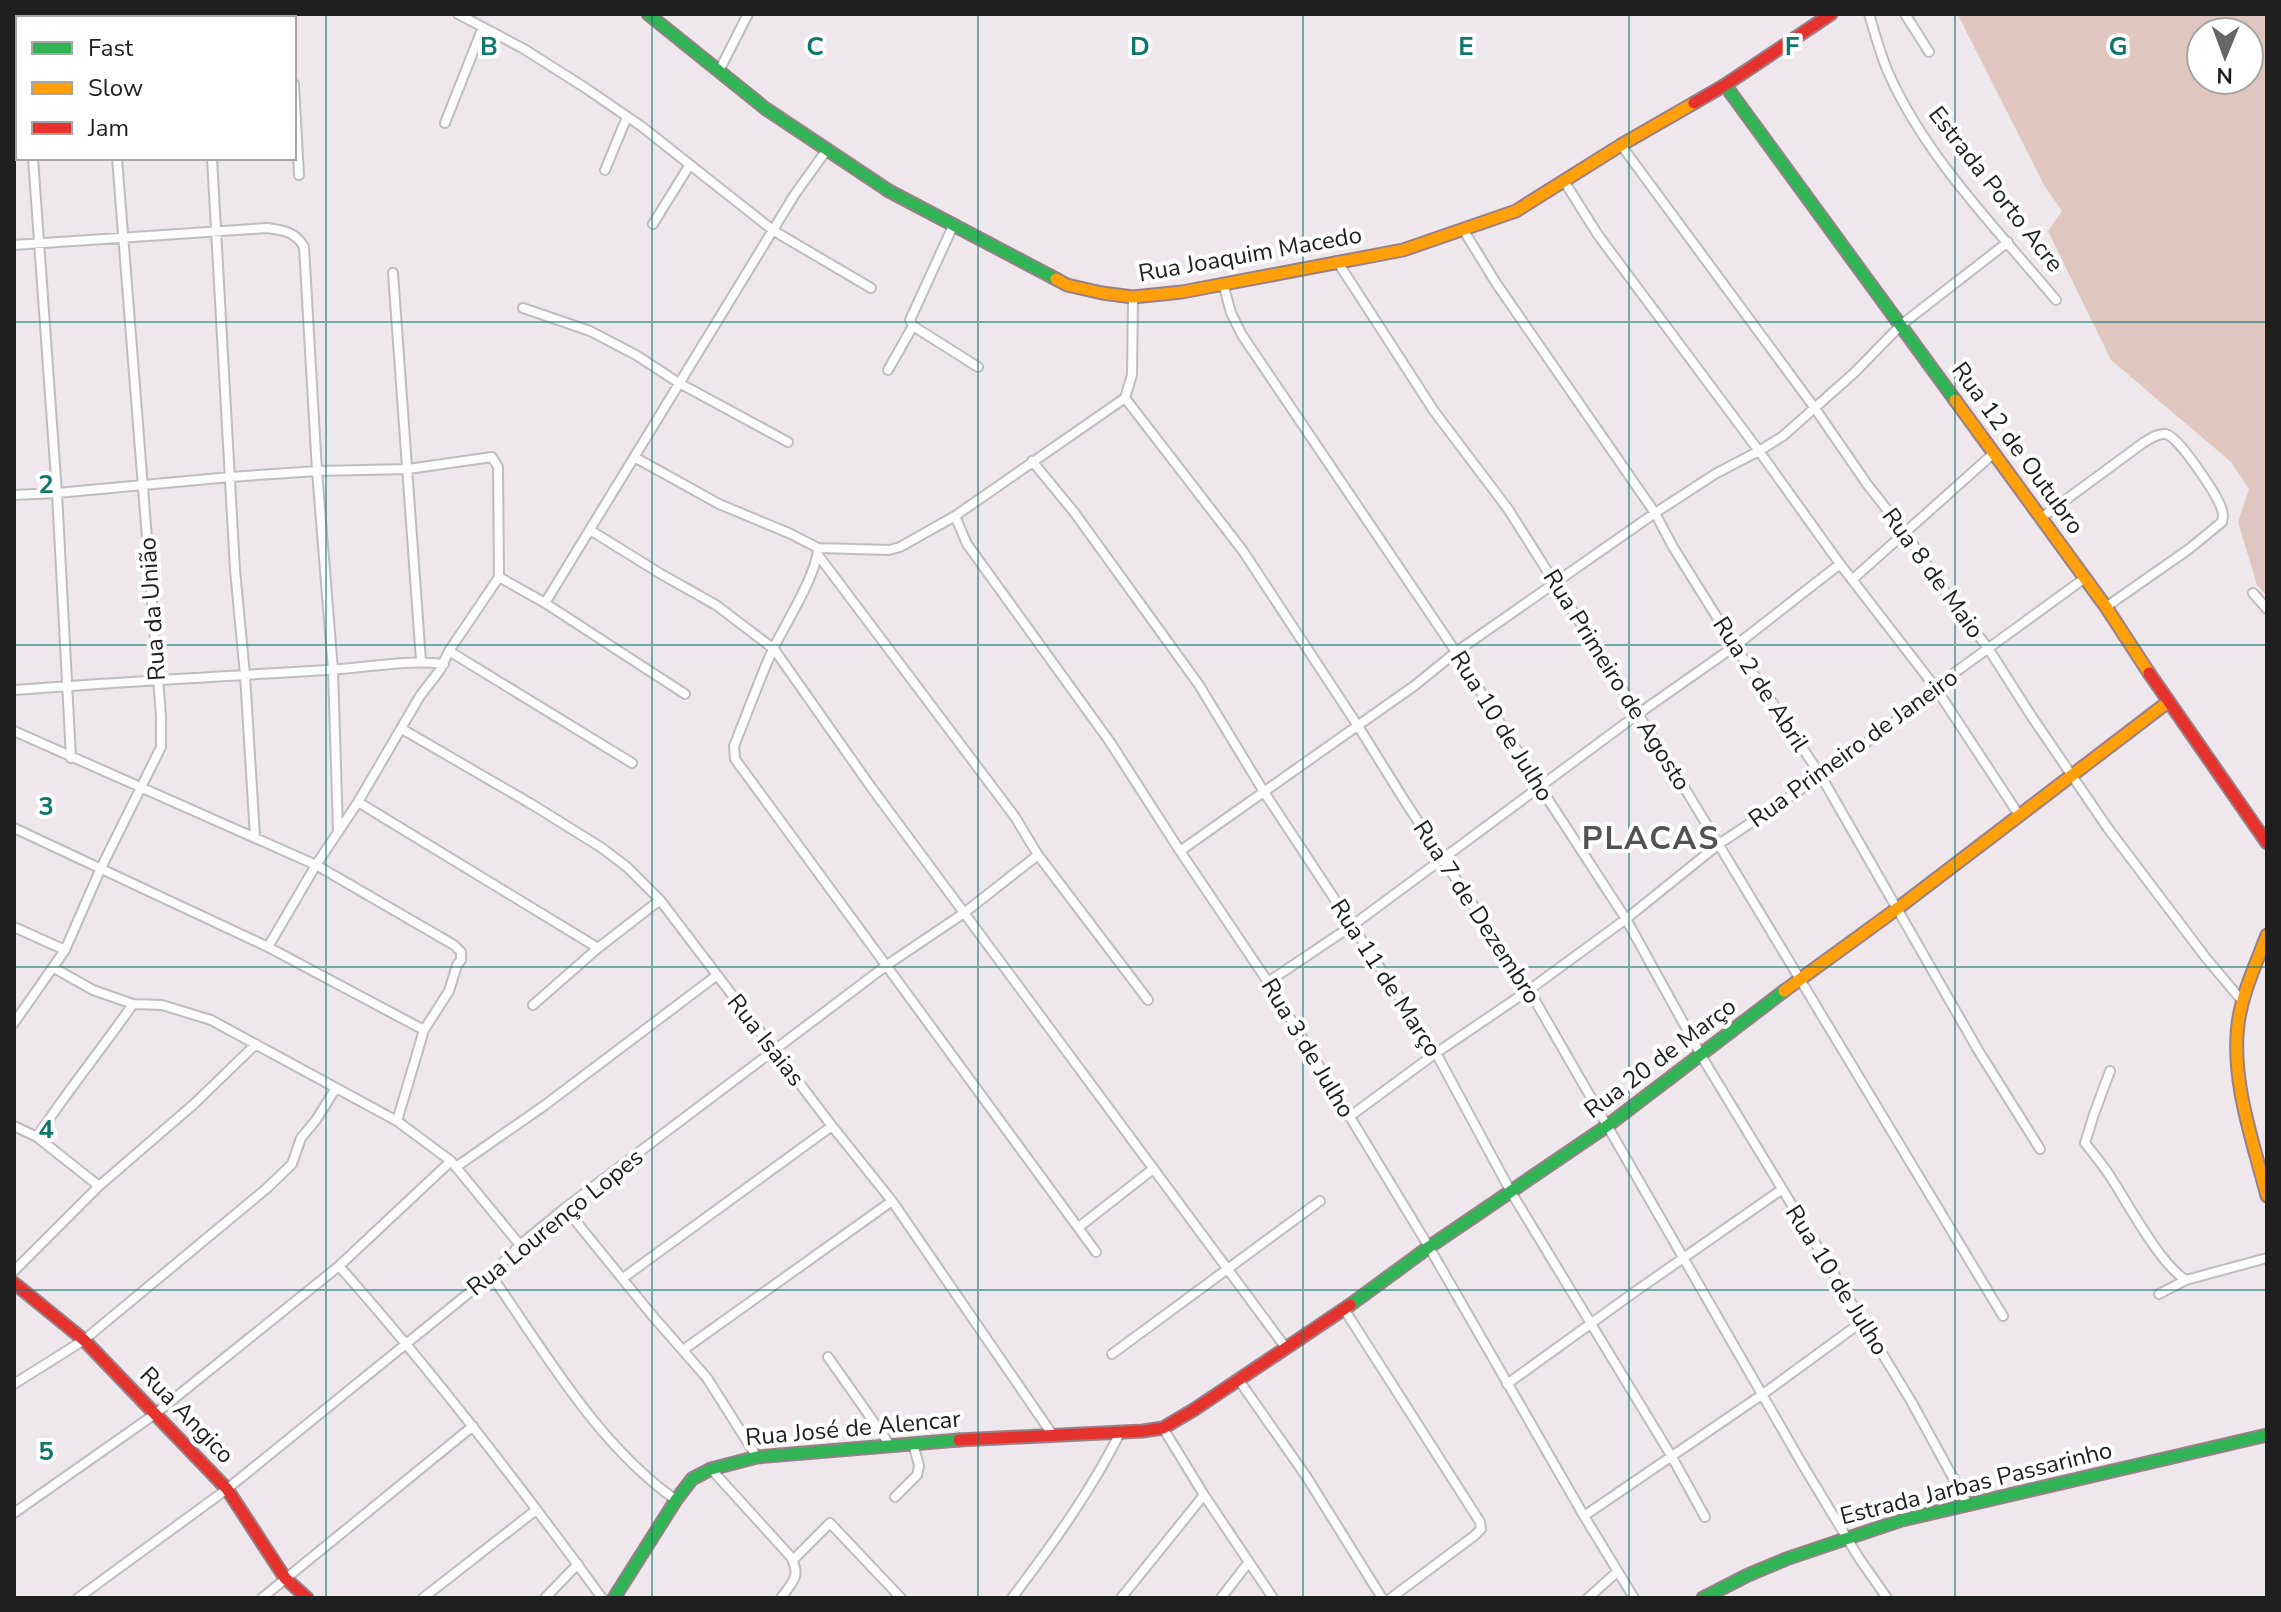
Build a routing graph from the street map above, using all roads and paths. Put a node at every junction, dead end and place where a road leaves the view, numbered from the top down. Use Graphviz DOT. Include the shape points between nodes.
graph roads {
  1 [pos="458,14"];
  2 [pos="648,14"];
  3 [pos="748,14"];
  4 [pos="1831,14"];
  5 [pos="1869,14"];
  6 [pos="1905,14"];
  7 [pos="483,27"];
  8 [pos="1929,52"];
  9 [pos="719,71"];
  10 [pos="1725,85"];
  11 [pos="627,117"];
  12 [pos="296,120"];
  13 [pos="445,123"];
  14 [pos="1621,145"];
  15 [pos="826,151"];
  16 [pos="33,160"];
  17 [pos="117,160"];
  18 [pos="212,160"];
  19 [pos="689,166"];
  20 [pos="605,170"];
  21 [pos="299,175"];
  22 [pos="1564,181"];
  23 [pos="653,224"];
  24 [pos="953,226"];
  25 [pos="217,230"];
  26 [pos="774,231"];
  27 [pos="1464,231"];
  28 [pos="123,237"];
  29 [pos="2008,242"];
  30 [pos="40,243"];
  31 [pos="14,245"];
  32 [pos="1337,261"];
  33 [pos="393,273"];
  34 [pos="1223,283"];
  35 [pos="871,288"];
  36 [pos="1133,297"];
  37 [pos="2056,300"];
  38 [pos="523,308"];
  39 [pos="912,324"];
  40 [pos="1901,325"];
  41 [pos="978,367"];
  42 [pos="888,370"];
  43 [pos="679,383"];
  44 [pos="1125,398"];
  45 [pos="1814,407"];
  46 [pos="788,442"];
  47 [pos="1759,451"];
  48 [pos="1994,453"];
  49 [pos="636,458"];
  50 [pos="1032,461"];
  51 [pos="408,469"];
  52 [pos="317,471"];
  53 [pos="230,477"];
  54 [pos="143,483"];
  55 [pos="57,493"];
  56 [pos="14,495"];
  57 [pos="1655,513"];
  58 [pos="955,516"];
  59 [pos="2041,518"];
  60 [pos="590,530"];
  61 [pos="1906,534"];
  62 [pos="818,551"];
  63 [pos="1840,564"];
  64 [pos="499,577"];
  65 [pos="2085,578"];
  66 [pos="1853,579"];
  67 [pos="1555,584"];
  68 [pos="2253,593"];
  69 [pos="545,603"];
  70 [pos="2106,607"];
  71 [pos="2267,609"];
  72 [pos="1735,646"];
  73 [pos="1988,648"];
  74 [pos="774,649"];
  75 [pos="449,651"];
  76 [pos="1456,652"];
  77 [pos="421,661"];
  78 [pos="444,664"];
  79 [pos="333,670"];
  80 [pos="245,675"];
  81 [pos="157,679"];
  82 [pos="68,686"];
  83 [pos="1935,687"];
  84 [pos="14,690"];
  85 [pos="685,694"];
  86 [pos="2168,702"];
  87 [pos="1638,714"];
  88 [pos="1358,726"];
  89 [pos="402,729"];
  90 [pos="14,731"];
  91 [pos="71,758"];
  92 [pos="632,763"];
  93 [pos="1821,776"];
  94 [pos="2073,776"];
  95 [pos="1540,787"];
  96 [pos="142,789"];
  97 [pos="1264,792"];
  98 [pos="358,802"];
  99 [pos="2019,815"];
  100 [pos="14,828"];
  101 [pos="338,831"];
  102 [pos="255,837"];
  103 [pos="2267,843"];
  104 [pos="1719,844"];
  105 [pos="1180,851"];
  106 [pos="1038,855"];
  107 [pos="1443,858"];
  108 [pos="316,865"];
  109 [pos="101,868"];
  110 [pos="660,900"];
  111 [pos="1898,908"];
  112 [pos="964,913"];
  113 [pos="1626,919"];
  114 [pos="1353,925"];
  115 [pos="14,927"];
  116 [pos="2267,935"];
  117 [pos="268,947"];
  118 [pos="598,948"];
  119 [pos="65,950"];
  120 [pos="887,965"];
  121 [pos="54,968"];
  122 [pos="716,976"];
  123 [pos="1800,979"];
  124 [pos="1268,982"];
  125 [pos="1529,990"];
  126 [pos="1148,1000"];
  127 [pos="2243,1002"];
  128 [pos="133,1004"];
  129 [pos="533,1005"];
  130 [pos="16,1017"];
  131 [pos="424,1030"];
  132 [pos="256,1044"];
  133 [pos="774,1049"];
  134 [pos="1436,1053"];
  135 [pos="1702,1055"];
  136 [pos="2110,1071"];
  137 [pos="336,1088"];
  138 [pos="1349,1117"];
  139 [pos="397,1121"];
  140 [pos="14,1126"];
  141 [pos="832,1126"];
  142 [pos="1607,1126"];
  143 [pos="37,1137"];
  144 [pos="2040,1149"];
  145 [pos="454,1164"];
  146 [pos="1153,1169"];
  147 [pos="99,1186"];
  148 [pos="1781,1190"];
  149 [pos="1511,1192"];
  150 [pos="2267,1196"];
  151 [pos="892,1201"];
  152 [pos="1320,1201"];
  153 [pos="565,1208"];
  154 [pos="1079,1227"];
  155 [pos="520,1245"];
  156 [pos="1429,1247"];
  157 [pos="1096,1252"];
  158 [pos="1685,1258"];
  159 [pos="2267,1258"];
  160 [pos="339,1266"];
  161 [pos="1228,1268"];
  162 [pos="14,1271"];
  163 [pos="491,1275"];
  164 [pos="623,1278"];
  165 [pos="2186,1280"];
  166 [pos="14,1283"];
  167 [pos="2159,1294"];
  168 [pos="1344,1309"];
  169 [pos="2003,1316"];
  170 [pos="1863,1321"];
  171 [pos="1590,1325"];
  172 [pos="84,1340"];
  173 [pos="407,1342"];
  174 [pos="1286,1348"];
  175 [pos="683,1350"];
  176 [pos="1112,1354"];
  177 [pos="828,1357"];
  178 [pos="1238,1379"];
  179 [pos="14,1384"];
  180 [pos="1507,1384"];
  181 [pos="1763,1394"];
  182 [pos="155,1414"];
  183 [pos="473,1426"];
  184 [pos="1163,1428"];
  185 [pos="1121,1431"];
  186 [pos="1052,1434"];
  187 [pos="2267,1435"];
  188 [pos="913,1443"];
  189 [pos="890,1445"];
  190 [pos="757,1457"];
  191 [pos="1672,1457"];
  192 [pos="711,1469"];
  193 [pos="227,1489"];
  194 [pos="1204,1495"];
  195 [pos="895,1497"];
  196 [pos="676,1500"];
  197 [pos="1968,1505"];
  198 [pos="536,1510"];
  199 [pos="14,1513"];
  200 [pos="1584,1516"];
  201 [pos="1705,1517"];
  202 [pos="1847,1536"];
  203 [pos="793,1560"];
  204 [pos="1248,1563"];
  205 [pos="578,1564"];
  206 [pos="1617,1572"];
  207 [pos="285,1578"];
  208 [pos="78,1598"];
  209 [pos="262,1598"];
  210 [pos="307,1598"];
  211 [pos="423,1598"];
  212 [pos="545,1598"];
  213 [pos="602,1598"];
  214 [pos="614,1598"];
  215 [pos="781,1598"];
  216 [pos="901,1598"];
  217 [pos="1012,1598"];
  218 [pos="1121,1598"];
  219 [pos="1221,1598"];
  220 [pos="1273,1598"];
  221 [pos="1382,1598"];
  222 [pos="1391,1598"];
  223 [pos="1588,1598"];
  224 [pos="1634,1598"];
  225 [pos="1703,1598"];
  226 [pos="1887,1598"];
  1 -- 7 [label="street"];
  2 -- 9 [label="street, Rua Joaquim Macedo"];
  3 -- 9 [label="street"];
  4 -- 10 [label="street, Rua Joaquim Macedo"];
  5 -- 29 [label="street, Estrada Porto Acre" via="1906,108"];
  6 -- 8 [label="street"];
  7 -- 11 [label="street"];
  7 -- 13 [label="street"];
  9 -- 15 [label="street, Rua Joaquim Macedo"];
  10 -- 14 [label="street, Rua Joaquim Macedo"];
  10 -- 40 [label="street, Rua 12 de Outubro"];
  11 -- 19 [label="street"];
  11 -- 20 [label="street"];
  12 -- 21 [label="street"];
  14 -- 22 [label="street, Rua Joaquim Macedo"];
  14 -- 45 [label="street, Rua 8 de Maio"];
  15 -- 24 [label="street, Rua Joaquim Macedo"];
  15 -- 26 [label="street"];
  16 -- 30 [label="street"];
  17 -- 28 [label="street, Rua da União"];
  18 -- 25 [label="street"];
  19 -- 23 [label="street"];
  19 -- 26 [label="street"];
  22 -- 27 [label="street, Rua Joaquim Macedo" via="1516,211"];
  22 -- 47 [label="street" via="1598,235"];
  24 -- 36 [label="street, Rua Joaquim Macedo" via="1067,285"];
  24 -- 39 [label="street" via="911,315"];
  25 -- 28 [label="street"];
  25 -- 52 [label="street" via="281,230 304,247"];
  25 -- 53 [label="street"];
  26 -- 35 [label="street"];
  26 -- 43 [label="street"];
  27 -- 32 [label="street, Rua Joaquim Macedo" via="1403,250"];
  27 -- 57 [label="street, Rua 2 de Abril"];
  28 -- 30 [label="street"];
  28 -- 54 [label="street, Rua da União"];
  29 -- 37 [label="street, Estrada Porto Acre"];
  29 -- 40 [label="street"];
  30 -- 31 [label="street"];
  30 -- 55 [label="street"];
  32 -- 34 [label="street, Rua Joaquim Macedo"];
  32 -- 67 [label="street, Rua Primeiro de Agosto"];
  33 -- 51 [label="street"];
  34 -- 36 [label="street, Rua Joaquim Macedo"];
  34 -- 76 [label="street, Rua 10 de Julho" via="1242,335"];
  36 -- 44 [label="street" via="1132,375"];
  38 -- 43 [label="street" via="590,331"];
  39 -- 41 [label="street"];
  39 -- 42 [label="street"];
  40 -- 45 [label="street"];
  40 -- 48 [label="street, Rua 12 de Outubro"];
  43 -- 46 [label="street"];
  43 -- 49 [label="street"];
  44 -- 50 [label="street"];
  44 -- 88 [label="street, Rua 7 de Dezembro" via="1243,551"];
  45 -- 47 [label="street"];
  45 -- 61 [label="street, Rua 8 de Maio"];
  47 -- 57 [label="street"];
  47 -- 63 [label="street"];
  48 -- 59 [label="street, Rua 12 de Outubro"];
  48 -- 61 [label="street"];
  49 -- 60 [label="street"];
  49 -- 62 [label="street"];
  50 -- 58 [label="street"];
  50 -- 97 [label="street, Rua 11 de Março" via="1171,645"];
  51 -- 52 [label="street"];
  51 -- 64 [label="street" via="495,460"];
  51 -- 77 [label="street"];
  52 -- 53 [label="street"];
  52 -- 79 [label="street"];
  53 -- 54 [label="street"];
  53 -- 80 [label="street"];
  54 -- 55 [label="street"];
  54 -- 81 [label="street, Rua da União"];
  55 -- 56 [label="street"];
  55 -- 82 [label="street"];
  57 -- 67 [label="street"];
  57 -- 72 [label="street, Rua 2 de Abril"];
  58 -- 62 [label="street" via="889,550"];
  58 -- 105 [label="street, Rua 3 de Julho" via="967,544 1110,742"];
  59 -- 65 [label="street, Rua 12 de Outubro"];
  59 -- 70 [label="street" via="2143,443 2164,434 2196,465 2222,510 2222,522"];
  60 -- 69 [label="street"];
  60 -- 74 [label="street" via="716,605"];
  61 -- 66 [label="street"];
  61 -- 73 [label="street, Rua 8 de Maio"];
  62 -- 74 [label="street"];
  62 -- 106 [label="street"];
  63 -- 66 [label="street"];
  63 -- 72 [label="street"];
  64 -- 69 [label="street"];
  64 -- 75 [label="street"];
  65 -- 70 [label="street, Rua 12 de Outubro"];
  65 -- 73 [label="street, Rua Primeiro de Janeiro"];
  66 -- 83 [label="street"];
  67 -- 76 [label="street"];
  67 -- 87 [label="street, Rua Primeiro de Agosto"];
  68 -- 71 [label="street"];
  69 -- 85 [label="street"];
  70 -- 86 [label="street, Rua 12 de Outubro"];
  72 -- 87 [label="street"];
  72 -- 93 [label="street, Rua 2 de Abril"];
  73 -- 83 [label="street, Rua Primeiro de Janeiro"];
  73 -- 94 [label="street, Rua 8 de Maio"];
  74 -- 112 [label="street"];
  74 -- 120 [label="street" via="734,754"];
  75 -- 78 [label="street"];
  75 -- 92 [label="street"];
  76 -- 88 [label="street"];
  76 -- 95 [label="street, Rua 10 de Julho"];
  77 -- 78 [label="street"];
  77 -- 79 [label="street"];
  78 -- 89 [label="street"];
  79 -- 80 [label="street"];
  79 -- 101 [label="street"];
  80 -- 81 [label="street"];
  80 -- 102 [label="street"];
  81 -- 82 [label="street"];
  81 -- 96 [label="street, Rua da União" via="161,747"];
  82 -- 84 [label="street"];
  82 -- 91 [label="street"];
  83 -- 93 [label="street, Rua Primeiro de Janeiro"];
  83 -- 99 [label="street"];
  86 -- 94 [label="street, Rua 20 de Março"];
  86 -- 103 [label="street, Rua 12 de Outubro"];
  87 -- 95 [label="street"];
  87 -- 104 [label="street, Rua Primeiro de Agosto"];
  88 -- 97 [label="street"];
  88 -- 107 [label="street, Rua 7 de Dezembro"];
  89 -- 98 [label="street"];
  89 -- 110 [label="street, Rua Isaias" via="602,848"];
  90 -- 91 [label="street"];
  91 -- 96 [label="street"];
  93 -- 104 [label="street, Rua Primeiro de Janeiro"];
  93 -- 111 [label="street, Rua 2 de Abril"];
  94 -- 99 [label="street, Rua 20 de Março"];
  94 -- 127 [label="street, Rua 8 de Maio"];
  95 -- 107 [label="street"];
  95 -- 113 [label="street, Rua 10 de Julho"];
  96 -- 102 [label="street"];
  96 -- 109 [label="street, Rua da União"];
  97 -- 105 [label="street"];
  97 -- 114 [label="street, Rua 11 de Março"];
  98 -- 101 [label="street"];
  98 -- 118 [label="street"];
  99 -- 111 [label="street, Rua 20 de Março"];
  100 -- 109 [label="street"];
  101 -- 108 [label="street"];
  102 -- 108 [label="street"];
  104 -- 113 [label="street, Rua Primeiro de Janeiro"];
  104 -- 123 [label="street, Rua Primeiro de Agosto"];
  105 -- 124 [label="street, Rua 3 de Julho"];
  106 -- 112 [label="street, Rua Lourenço Lopes"];
  106 -- 126 [label="street"];
  107 -- 114 [label="street"];
  107 -- 125 [label="street, Rua 7 de Dezembro"];
  108 -- 117 [label="street"];
  108 -- 131 [label="street" via="461,952 449,991"];
  109 -- 117 [label="street"];
  109 -- 119 [label="street, Rua da União"];
  110 -- 118 [label="street"];
  110 -- 122 [label="street, Rua Isaias"];
  111 -- 123 [label="street, Rua 20 de Março"];
  111 -- 144 [label="street, Rua 2 de Abril"];
  112 -- 120 [label="street, Rua Lourenço Lopes"];
  112 -- 146 [label="street"];
  113 -- 125 [label="street, Rua Primeiro de Janeiro"];
  113 -- 135 [label="street, Rua 10 de Julho"];
  114 -- 124 [label="street"];
  114 -- 134 [label="street, Rua 11 de Março"];
  115 -- 119 [label="street"];
  116 -- 127 [label="street"];
  117 -- 131 [label="street"];
  118 -- 129 [label="street"];
  119 -- 121 [label="street, Rua da União"];
  120 -- 133 [label="street, Rua Lourenço Lopes"];
  120 -- 154 [label="street"];
  121 -- 128 [label="street"];
  121 -- 130 [label="street, Rua da União"];
  122 -- 133 [label="street, Rua Isaias"];
  122 -- 145 [label="street" via="545,1105"];
  123 -- 135 [label="street, Rua 20 de Março"];
  123 -- 169 [label="street, Rua Primeiro de Agosto"];
  124 -- 138 [label="street, Rua 3 de Julho"];
  125 -- 134 [label="street, Rua Primeiro de Janeiro"];
  125 -- 142 [label="street, Rua 7 de Dezembro"];
  127 -- 150 [label="street" via="2240,1077"];
  128 -- 132 [label="street" via="162,1005 211,1020"];
  128 -- 143 [label="street"];
  131 -- 139 [label="street"];
  132 -- 137 [label="street"];
  132 -- 147 [label="street"];
  133 -- 141 [label="street, Rua Isaias"];
  133 -- 153 [label="street, Rua Lourenço Lopes"];
  134 -- 138 [label="street, Rua Primeiro de Janeiro"];
  134 -- 149 [label="street, Rua 11 de Março"];
  135 -- 142 [label="street, Rua 20 de Março"];
  135 -- 148 [label="street, Rua 10 de Julho"];
  136 -- 165 [label="street" via="2085,1143 2142,1228"];
  137 -- 139 [label="street"];
  137 -- 172 [label="street" via="301,1138 292,1164"];
  138 -- 156 [label="street, Rua 3 de Julho"];
  139 -- 145 [label="street"];
  140 -- 143 [label="street"];
  141 -- 151 [label="street, Rua Isaias"];
  141 -- 164 [label="street"];
  142 -- 149 [label="street, Rua 20 de Março"];
  142 -- 158 [label="street, Rua 7 de Dezembro"];
  143 -- 147 [label="street"];
  145 -- 155 [label="street"];
  145 -- 160 [label="street"];
  146 -- 154 [label="street"];
  146 -- 161 [label="street"];
  147 -- 162 [label="street"];
  148 -- 158 [label="street"];
  148 -- 170 [label="street, Rua 10 de Julho"];
  149 -- 156 [label="street, Rua 20 de Março"];
  149 -- 171 [label="street, Rua 11 de Março"];
  151 -- 175 [label="street"];
  151 -- 186 [label="street, Rua Isaias"];
  152 -- 161 [label="street"];
  153 -- 155 [label="street, Rua Lourenço Lopes"];
  153 -- 164 [label="street"];
  154 -- 157 [label="street"];
  155 -- 163 [label="street, Rua Lourenço Lopes"];
  156 -- 168 [label="street, Rua 20 de Março"];
  156 -- 180 [label="street, Rua 3 de Julho"];
  158 -- 171 [label="street"];
  158 -- 181 [label="street, Rua 7 de Dezembro"];
  159 -- 165 [label="street"];
  160 -- 173 [label="street"];
  160 -- 182 [label="street"];
  161 -- 174 [label="street"];
  161 -- 176 [label="street"];
  163 -- 173 [label="street, Rua Lourenço Lopes"];
  163 -- 196 [label="street" via="606,1436"];
  164 -- 175 [label="street"];
  165 -- 167 [label="street"];
  166 -- 172 [label="street, Rua Angico"];
  168 -- 174 [label="street, Rua 20 de Março"];
  168 -- 222 [label="street" via="1480,1522 1474,1536"];
  170 -- 181 [label="street"];
  170 -- 197 [label="street, Rua 10 de Julho"];
  171 -- 180 [label="street"];
  171 -- 191 [label="street, Rua 11 de Março"];
  172 -- 179 [label="street"];
  172 -- 182 [label="street, Rua Angico"];
  173 -- 183 [label="street"];
  173 -- 193 [label="street, Rua Lourenço Lopes"];
  174 -- 178 [label="street, Rua 20 de Março"];
  175 -- 190 [label="street"];
  177 -- 189 [label="street"];
  178 -- 184 [label="street, Rua 20 de Março"];
  178 -- 221 [label="street"];
  180 -- 200 [label="street, Rua 3 de Julho"];
  181 -- 191 [label="street"];
  181 -- 202 [label="street, Rua 7 de Dezembro"];
  182 -- 193 [label="street, Rua Angico"];
  182 -- 199 [label="street"];
  183 -- 198 [label="street"];
  183 -- 207 [label="street"];
  184 -- 185 [label="street, Rua José de Alencar"];
  184 -- 194 [label="street"];
  185 -- 186 [label="street, Rua José de Alencar"];
  185 -- 217 [label="street" via="1073,1514"];
  186 -- 188 [label="street, Rua José de Alencar"];
  187 -- 197 [label="street, Estrada Jarbas Passarinho"];
  188 -- 189 [label="street, Rua José de Alencar"];
  188 -- 195 [label="street" via="919,1471"];
  189 -- 190 [label="street, Rua José de Alencar"];
  190 -- 192 [label="street, Rua José de Alencar"];
  191 -- 200 [label="street"];
  191 -- 201 [label="street, Rua 11 de Março"];
  192 -- 196 [label="street, Rua José de Alencar" via="692,1479"];
  192 -- 203 [label="street"];
  193 -- 207 [label="street, Rua Angico"];
  193 -- 208 [label="street, Rua Lourenço Lopes"];
  194 -- 204 [label="street"];
  194 -- 218 [label="street"];
  196 -- 214 [label="street, Rua José de Alencar"];
  197 -- 202 [label="street, Estrada Jarbas Passarinho"];
  198 -- 205 [label="street"];
  198 -- 211 [label="street"];
  200 -- 206 [label="street, Rua 3 de Julho"];
  202 -- 225 [label="street, Estrada Jarbas Passarinho"];
  202 -- 226 [label="street, Rua 7 de Dezembro"];
  203 -- 215 [label="street" via="796,1576"];
  203 -- 216 [label="street" via="830,1523"];
  204 -- 219 [label="street"];
  204 -- 220 [label="street"];
  205 -- 212 [label="street"];
  205 -- 213 [label="street"];
  206 -- 223 [label="street"];
  206 -- 224 [label="street, Rua 3 de Julho"];
  207 -- 209 [label="street"];
  207 -- 210 [label="street, Rua Angico"];
}
